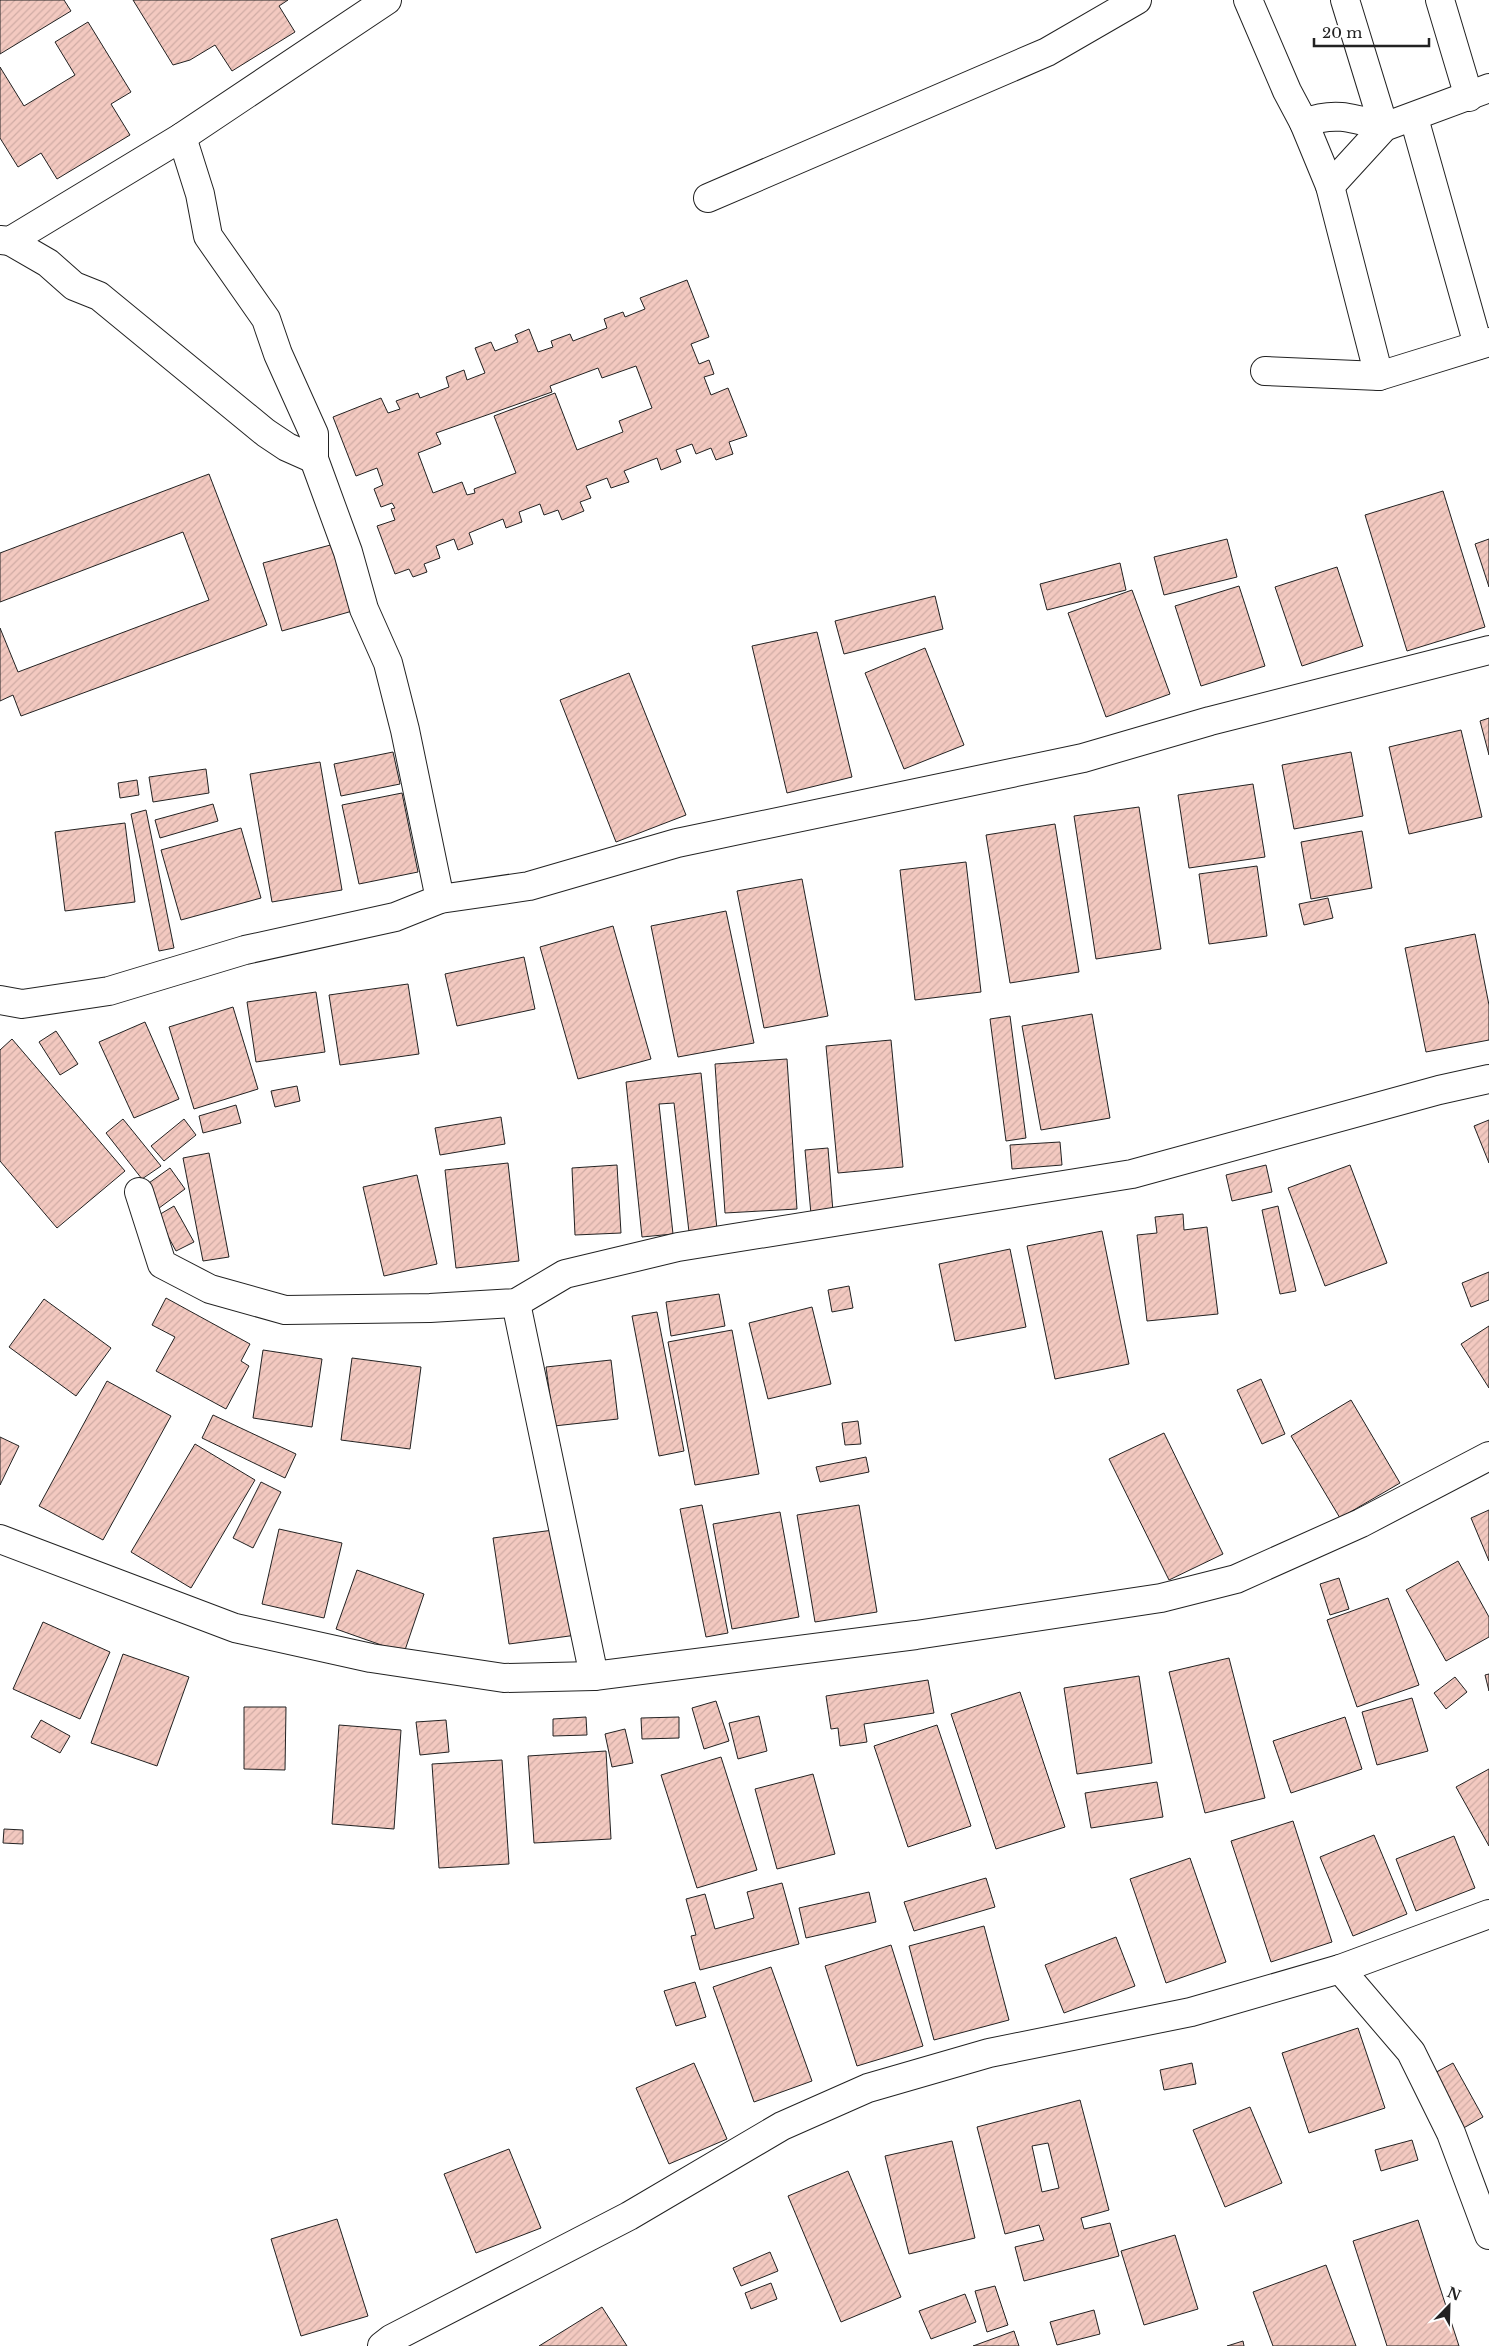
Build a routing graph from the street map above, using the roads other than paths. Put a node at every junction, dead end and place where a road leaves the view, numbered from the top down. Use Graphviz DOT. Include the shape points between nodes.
graph roads {
  1 [pos="387,0"];
  2 [pos="1137,0"];
  3 [pos="1248,0"];
  4 [pos="1345,0"];
  5 [pos="1440,0"];
  6 [pos="1479,93"];
  7 [pos="1414,118"];
  8 [pos="1304,123"];
  9 [pos="1384,127"];
  10 [pos="182,137"];
  11 [pos="1330,186"];
  12 [pos="708,198"];
  13 [pos="5,240"];
  14 [pos="1483,344"];
  15 [pos="1265,371"];
  16 [pos="1379,376"];
  17 [pos="314,459"];
  18 [pos="1489,650"];
  19 [pos="440,899"];
  20 [pos="7,1006"];
  21 [pos="1489,1079"];
  22 [pos="139,1192"];
  23 [pos="516,1303"];
  24 [pos="1489,1456"];
  25 [pos="0,1539"];
  26 [pos="594,1676"];
  27 [pos="1489,1914"];
  28 [pos="1340,1969"];
  29 [pos="1489,2235"];
  30 [pos="382,2346"];
  1 -- 10 [label="street"];
  2 -- 12 [label="street" via="1048,52"];
  3 -- 8 [label="street"];
  4 -- 9 [label="street"];
  5 -- 6 [label="street"];
  6 -- 7 [label="street"];
  7 -- 9 [label="street"];
  7 -- 14 [label="street"];
  8 -- 9 [label="street" via="1321,116 1339,116"];
  8 -- 11 [label="street"];
  9 -- 11 [label="street"];
  10 -- 13 [label="street"];
  10 -- 17 [label="street" via="200,194 208,236 266,319 314,434"];
  11 -- 16 [label="street"];
  13 -- 17 [label="street" via="48,263 74,286 99,296 266,433"];
  14 -- 16 [label="street"];
  15 -- 16 [label="street"];
  17 -- 19 [label="street" via="348,552 364,609 388,663"];
  18 -- 19 [label="street" via="1210,720 1084,758 677,843 529,886"];
  19 -- 20 [label="street" via="395,917 245,950 108,991"];
  21 -- 23 [label="street" via="1132,1174 668,1249 565,1274"];
  22 -- 23 [label="street" via="162,1264 210,1289 286,1310"];
  23 -- 26 [label="street"];
  24 -- 26 [label="street" via="1361,1523 1236,1580 1161,1598 916,1635"];
  25 -- 26 [label="street" via="235,1628 371,1658 504,1678"];
  27 -- 28 [label="street"];
  28 -- 29 [label="street" via="1412,2052 1451,2133"];
  28 -- 30 [label="street" via="1192,2012 989,2053 868,2088 782,2126 629,2216"];
}
